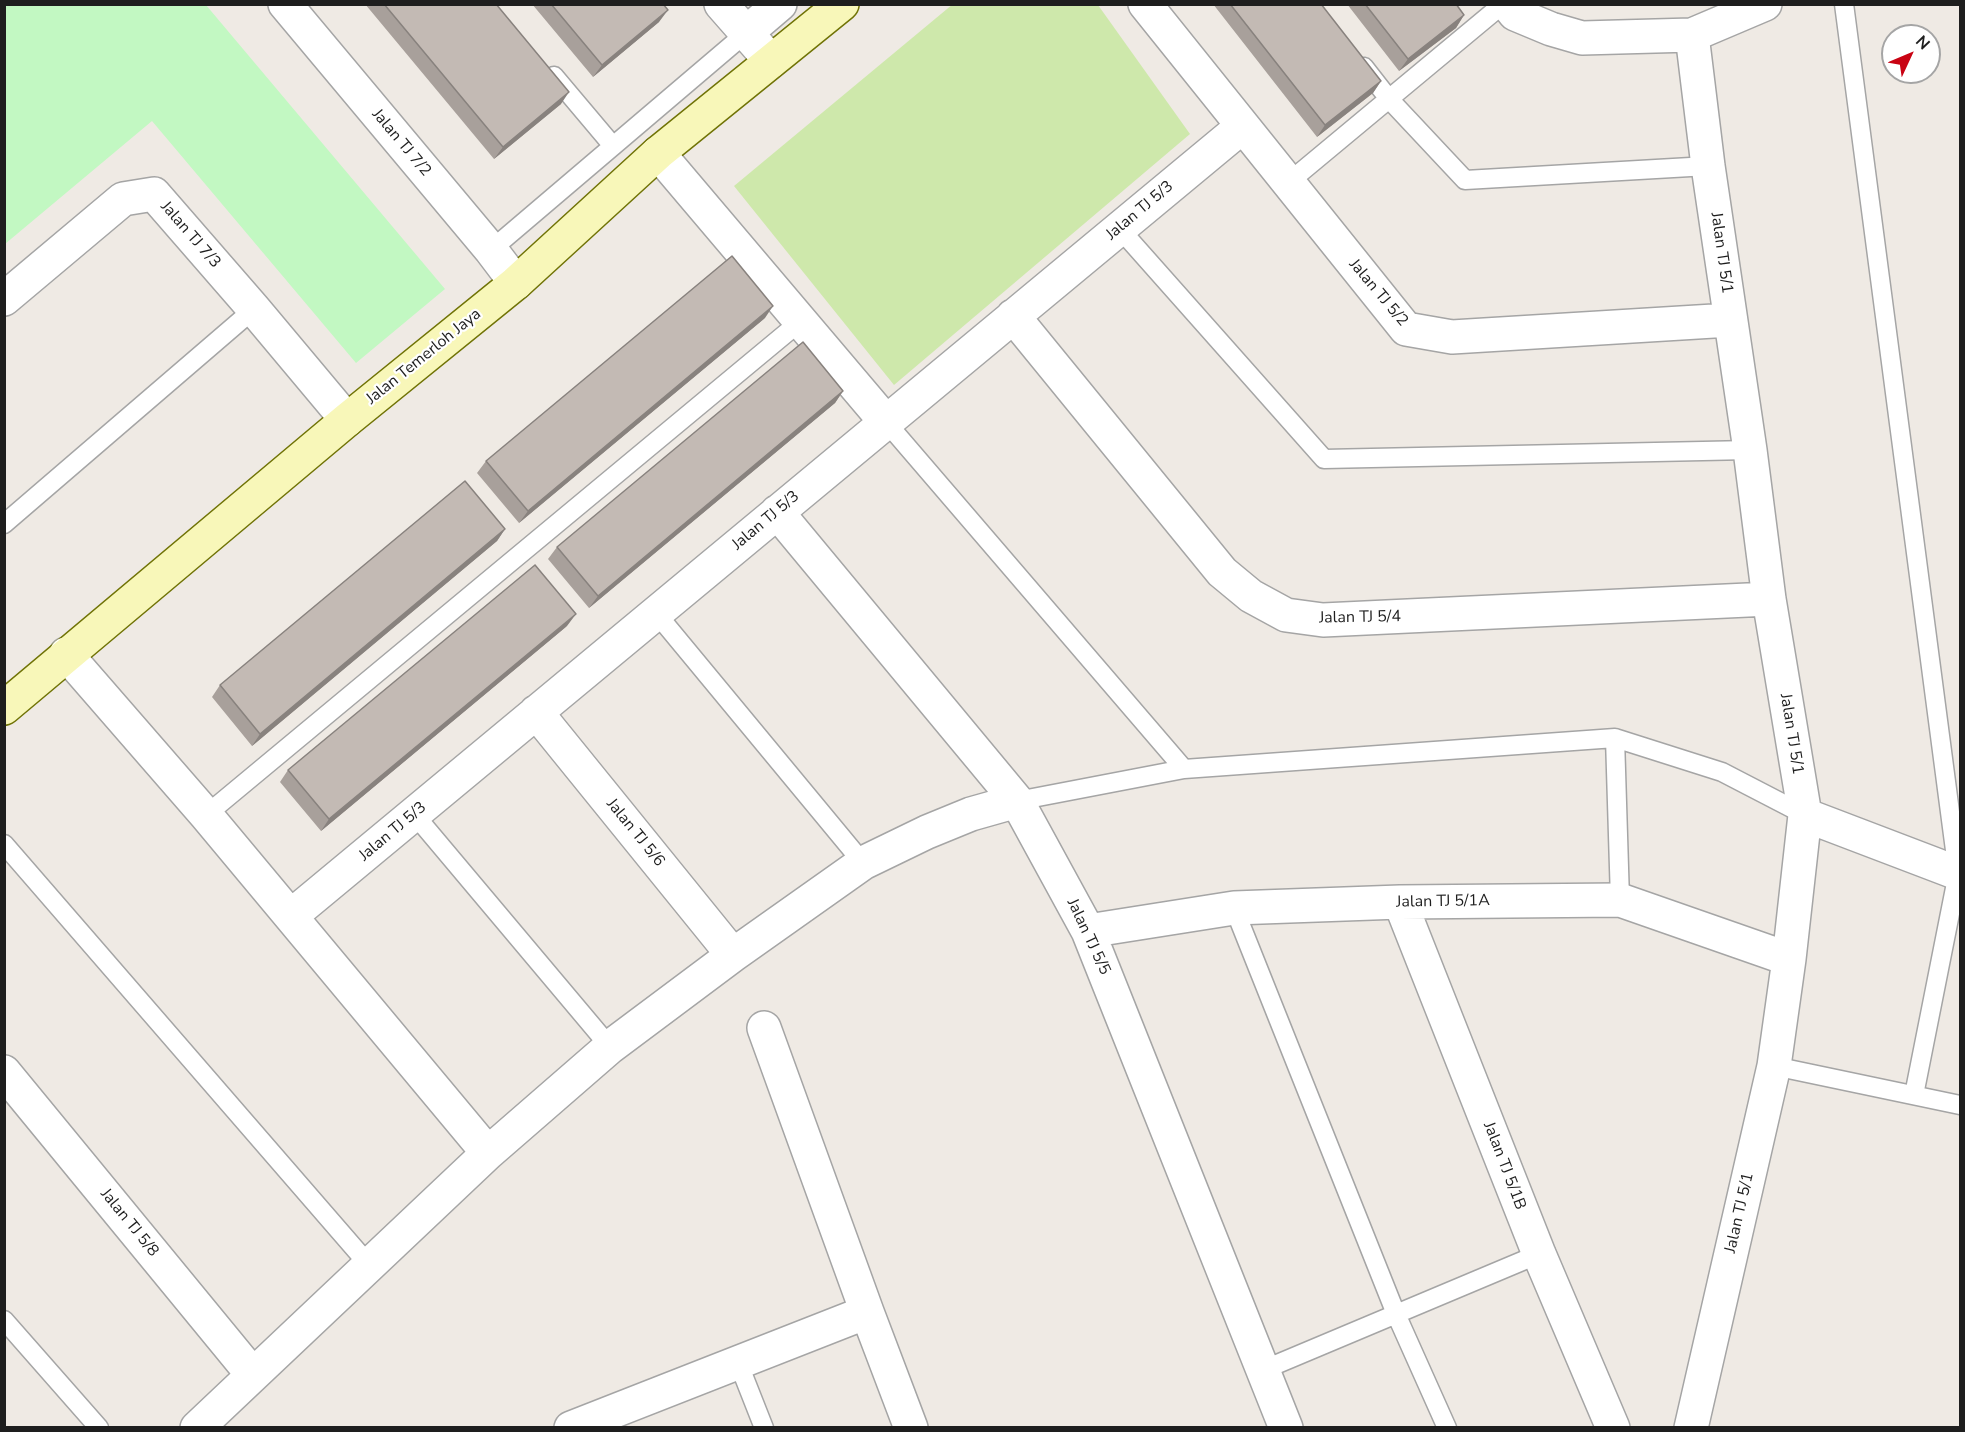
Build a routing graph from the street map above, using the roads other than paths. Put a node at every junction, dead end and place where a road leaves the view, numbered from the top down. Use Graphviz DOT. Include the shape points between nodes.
graph roads {
  1 [pos="285,4"];
  2 [pos="721,4"];
  3 [pos="780,4"];
  4 [pos="843,4"];
  5 [pos="1145,4"];
  6 [pos="1765,4"];
  7 [pos="1845,4"];
  8 [pos="1513,7"];
  9 [pos="746,33"];
  10 [pos="1692,36"];
  11 [pos="1352,52"];
  12 [pos="771,61"];
  13 [pos="546,66"];
  14 [pos="1389,99"];
  15 [pos="1243,126"];
  16 [pos="613,146"];
  17 [pos="658,153"];
  18 [pos="1708,166"];
  19 [pos="1289,182"];
  20 [pos="1119,228"];
  21 [pos="490,249"];
  22 [pos="516,283"];
  23 [pos="4,299"];
  24 [pos="254,309"];
  25 [pos="1013,316"];
  26 [pos="801,320"];
  27 [pos="1730,320"];
  28 [pos="347,420"];
  29 [pos="886,422"];
  30 [pos="1750,450"];
  31 [pos="777,512"];
  32 [pos="4,524"];
  33 [pos="1769,599"];
  34 [pos="656,613"];
  35 [pos="66,654"];
  36 [pos="4,708"];
  37 [pos="536,712"];
  38 [pos="1616,738"];
  39 [pos="1184,770"];
  40 [pos="1017,801"];
  41 [pos="414,814"];
  42 [pos="206,815"];
  43 [pos="1805,815"];
  44 [pos="4,844"];
  45 [pos="863,863"];
  46 [pos="1960,872"];
  47 [pos="1620,900"];
  48 [pos="1400,902"];
  49 [pos="1234,908"];
  50 [pos="291,916"];
  51 [pos="1088,931"];
  52 [pos="734,955"];
  53 [pos="1789,959"];
  54 [pos="764,1028"];
  55 [pos="610,1047"];
  56 [pos="1774,1066"];
  57 [pos="4,1072"];
  58 [pos="1914,1095"];
  59 [pos="1960,1105"];
  60 [pos="488,1153"];
  61 [pos="1539,1254"];
  62 [pos="369,1265"];
  63 [pos="867,1312"];
  64 [pos="1396,1314"];
  65 [pos="4,1320"];
  66 [pos="738,1362"];
  67 [pos="1263,1370"];
  68 [pos="253,1375"];
  69 [pos="621,1418"];
  70 [pos="99,1428"];
  71 [pos="197,1428"];
  72 [pos="570,1428"];
  73 [pos="764,1428"];
  74 [pos="911,1428"];
  75 [pos="1286,1428"];
  76 [pos="1447,1428"];
  77 [pos="1613,1428"];
  78 [pos="1691,1428"];
  1 -- 21 [label="street, Jalan TJ 7/2"];
  2 -- 9 [label="street"];
  3 -- 9 [label="street"];
  4 -- 12 [label="street, Jalan Temerloh Jaya"];
  5 -- 15 [label="street, Jalan TJ 5/2"];
  6 -- 10 [label="street"];
  7 -- 46 [label="lane"];
  8 -- 10 [label="street" via="1551,29 1582,38"];
  8 -- 14 [label="lane"];
  9 -- 12 [label="street"];
  9 -- 16 [label="lane"];
  10 -- 18 [label="street, Jalan TJ 5/1"];
  11 -- 14 [label="lane"];
  12 -- 17 [label="street, Jalan Temerloh Jaya"];
  13 -- 16 [label="lane"];
  14 -- 18 [label="lane" via="1465,180"];
  14 -- 19 [label="lane"];
  15 -- 19 [label="street, Jalan TJ 5/2"];
  15 -- 20 [label="street, Jalan TJ 5/3"];
  16 -- 21 [label="lane"];
  17 -- 22 [label="street, Jalan Temerloh Jaya"];
  17 -- 26 [label="street"];
  18 -- 27 [label="street, Jalan TJ 5/1"];
  19 -- 27 [label="street, Jalan TJ 5/2" via="1406,329 1452,337"];
  20 -- 25 [label="street, Jalan TJ 5/3"];
  20 -- 30 [label="lane" via="1324,459"];
  21 -- 22 [label="street, Jalan TJ 7/2"];
  22 -- 28 [label="street, Jalan Temerloh Jaya"];
  23 -- 24 [label="street, Jalan TJ 7/3" via="123,199 154,194"];
  24 -- 28 [label="street, Jalan TJ 7/3"];
  24 -- 32 [label="lane"];
  25 -- 29 [label="street, Jalan TJ 5/3"];
  25 -- 33 [label="street, Jalan TJ 5/4" via="1222,572 1251,596 1286,615 1323,620"];
  26 -- 29 [label="street"];
  26 -- 42 [label="lane"];
  27 -- 30 [label="street, Jalan TJ 5/1"];
  28 -- 35 [label="street, Jalan Temerloh Jaya"];
  29 -- 31 [label="street, Jalan TJ 5/3"];
  29 -- 39 [label="lane"];
  30 -- 33 [label="street, Jalan TJ 5/1"];
  31 -- 34 [label="street, Jalan TJ 5/3"];
  31 -- 40 [label="street, Jalan TJ 5/5"];
  33 -- 43 [label="street, Jalan TJ 5/1"];
  34 -- 37 [label="street, Jalan TJ 5/3"];
  34 -- 45 [label="lane"];
  35 -- 36 [label="street, Jalan Temerloh Jaya"];
  35 -- 42 [label="street"];
  37 -- 41 [label="street, Jalan TJ 5/3"];
  37 -- 52 [label="street, Jalan TJ 5/6"];
  38 -- 39 [label="lane"];
  38 -- 43 [label="lane" via="1722,772"];
  38 -- 47 [label="lane"];
  39 -- 40 [label="lane"];
  40 -- 45 [label="street" via="927,831"];
  40 -- 51 [label="street, Jalan TJ 5/5"];
  41 -- 50 [label="street, Jalan TJ 5/3"];
  41 -- 55 [label="lane"];
  42 -- 50 [label="street"];
  43 -- 46 [label="street"];
  43 -- 53 [label="street, Jalan TJ 5/1"];
  44 -- 62 [label="lane"];
  45 -- 52 [label="street"];
  46 -- 58 [label="lane"];
  47 -- 48 [label="street, Jalan TJ 5/1A"];
  47 -- 53 [label="street, Jalan TJ 5/1A"];
  48 -- 49 [label="street, Jalan TJ 5/1A"];
  48 -- 61 [label="street, Jalan TJ 5/1B"];
  49 -- 51 [label="street, Jalan TJ 5/1A"];
  49 -- 64 [label="lane"];
  50 -- 60 [label="street"];
  51 -- 67 [label="street, Jalan TJ 5/5"];
  52 -- 55 [label="street"];
  53 -- 56 [label="street, Jalan TJ 5/1"];
  54 -- 63 [label="street"];
  55 -- 60 [label="street"];
  56 -- 58 [label="lane"];
  56 -- 78 [label="street, Jalan TJ 5/1"];
  57 -- 68 [label="street, Jalan TJ 5/8"];
  58 -- 59 [label="lane"];
  60 -- 62 [label="street"];
  61 -- 64 [label="lane"];
  61 -- 77 [label="street, Jalan TJ 5/1B"];
  62 -- 68 [label="street"];
  63 -- 66 [label="street"];
  63 -- 74 [label="street"];
  64 -- 67 [label="lane"];
  64 -- 76 [label="lane"];
  65 -- 70 [label="lane"];
  66 -- 69 [label="street"];
  66 -- 73 [label="lane"];
  67 -- 75 [label="street, Jalan TJ 5/5"];
  68 -- 71 [label="street"];
  69 -- 72 [label="street"];
}
